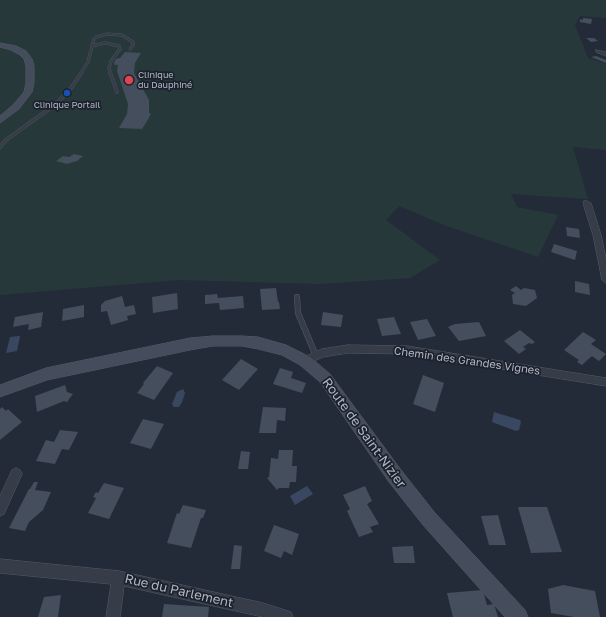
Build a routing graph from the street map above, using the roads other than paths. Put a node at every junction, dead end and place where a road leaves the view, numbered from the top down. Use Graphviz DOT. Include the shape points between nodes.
graph roads {
  1 [pos="0,45"];
  2 [pos="92,46"];
  3 [pos="130,49"];
  4 [pos="598,51"];
  5 [pos="606,54"];
  6 [pos="117,92"];
  7 [pos="0,120"];
  8 [pos="0,147"];
  9 [pos="587,203"];
  10 [pos="606,280"];
  11 [pos="296,297"];
  12 [pos="311,358"];
  13 [pos="606,382"];
  14 [pos="0,391"];
  15 [pos="16,474"];
  16 [pos="0,510"];
  17 [pos="0,566"];
  18 [pos="119,578"];
  19 [pos="113,617"];
  20 [pos="286,617"];
  21 [pos="518,617"];
  1 -- 7 [label="main road" via="23,53 28,59 30,83 28,92 16,107"];
  2 -- 3 [label="lane" via="98,36 116,34 131,40 133,46"];
  2 -- 6 [label="lane" via="105,43 119,46 120,49 111,61 109,69"];
  2 -- 8 [label="lane" via="86,67 71,88 56,104"];
  4 -- 5 [label="street"];
  9 -- 10 [label="street" via="597,235"];
  11 -- 12 [label="lane"];
  12 -- 13 [label="street, Chemin des Grandes Vignes" via="322,353 348,349 407,350"];
  12 -- 14 [label="main road, Route de Saint-Nizier" via="258,343 213,341 46,374"];
  12 -- 21 [label="main road, Route de Saint-Nizier" via="395,476 429,519"];
  15 -- 16 [label="street"];
  17 -- 18 [label="street, Rue du Parlement"];
  18 -- 19 [label="street, Rue du Parlement"];
  18 -- 20 [label="street, Rue du Parlement"];
}
